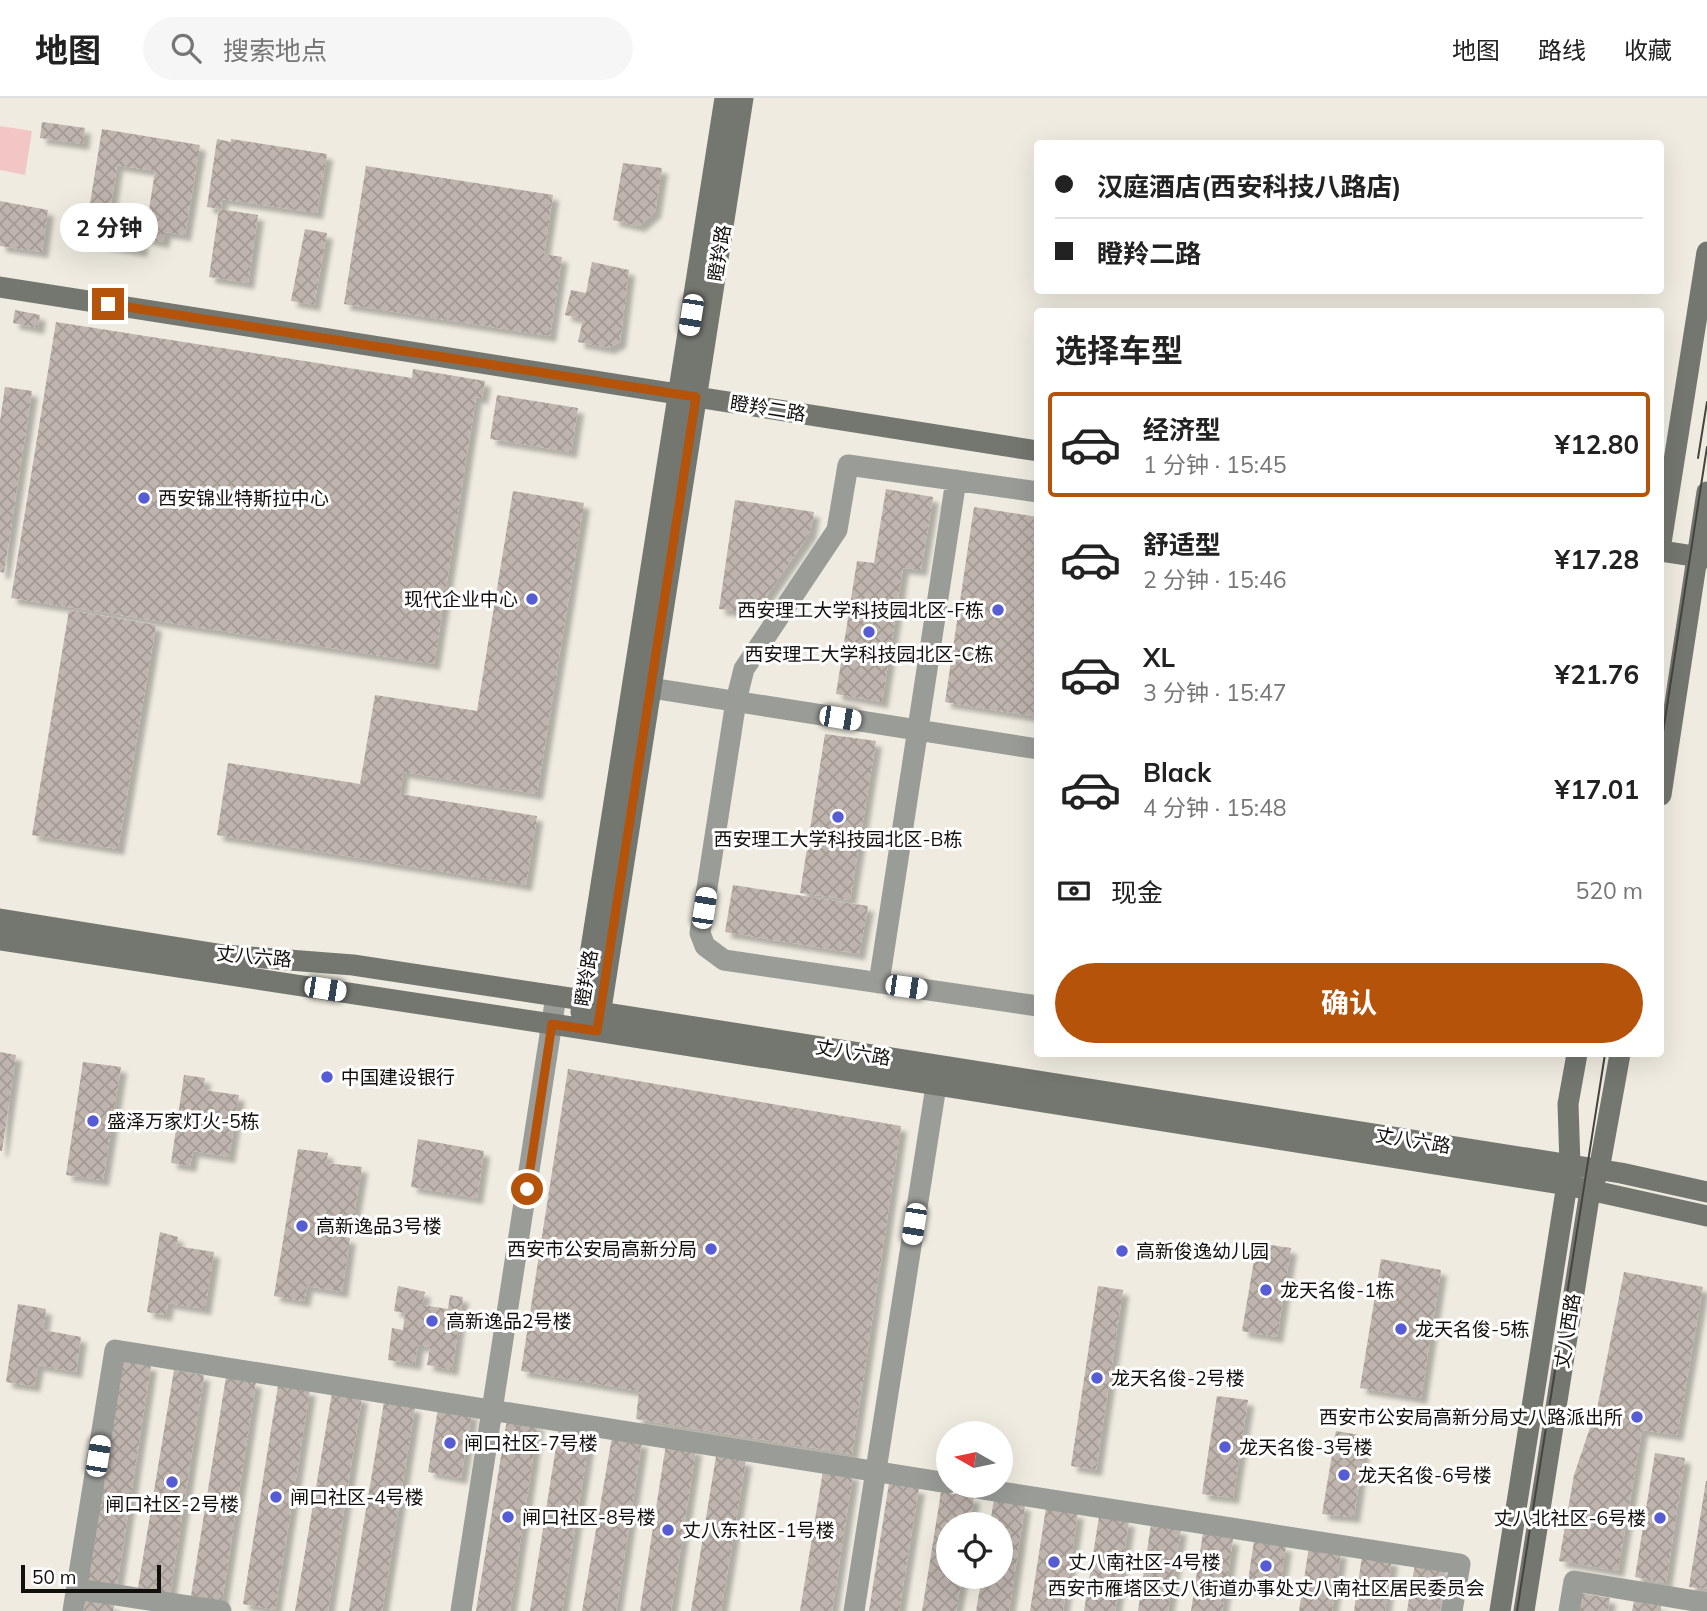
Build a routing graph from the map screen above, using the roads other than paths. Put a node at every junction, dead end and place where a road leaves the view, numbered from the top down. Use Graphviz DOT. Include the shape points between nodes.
graph roads {
  1 [pos="724,98"];
  2 [pos="743,98"];
  3 [pos="1707,251"];
  4 [pos="0,287"];
  5 [pos="687,395"];
  6 [pos="1034,450"];
  7 [pos="956,480"];
  8 [pos="1034,491"];
  9 [pos="1707,492"];
  10 [pos="1664,524"];
  11 [pos="1664,551"];
  12 [pos="1702,557"];
  13 [pos="651,688"];
  14 [pos="736,701"];
  15 [pos="918,730"];
  16 [pos="1034,748"];
  17 [pos="1664,778"];
  18 [pos="0,919"];
  19 [pos="0,940"];
  20 [pos="879,983"];
  21 [pos="556,996"];
  22 [pos="1034,1005"];
  23 [pos="590,1018"];
  24 [pos="552,1024"];
  25 [pos="1576,1057"];
  26 [pos="1619,1057"];
  27 [pos="936,1086"];
  28 [pos="1599,1170"];
  29 [pos="1568,1175"];
  30 [pos="1590,1191"];
  31 [pos="1707,1192"];
  32 [pos="1707,1216"];
  33 [pos="493,1410"];
  34 [pos="875,1472"];
  35 [pos="936,1481"];
  36 [pos="1013,1494"];
  37 [pos="77,1589"];
  38 [pos="1707,1603"];
  39 [pos="73,1611"];
  40 [pos="220,1611"];
  41 [pos="461,1611"];
  42 [pos="854,1611"];
  43 [pos="1452,1611"];
  44 [pos="1500,1611"];
  45 [pos="1524,1611"];
  46 [pos="1569,1611"];
  1 -- 5 [label="main road, 瞪羚路"];
  2 -- 5 [label="main road, 瞪羚路"];
  3 -- 10 [label="main road"];
  4 -- 5 [label="main road, 瞪羚二路"];
  5 -- 6 [label="main road, 瞪羚二路"];
  5 -- 13 [label="main road, 瞪羚路"];
  5 -- 23 [label="main road, 瞪羚路"];
  7 -- 8 [label="street"];
  7 -- 14 [label="street" via="848,465 837,530 744,669"];
  7 -- 15 [label="street"];
  9 -- 12 [label="main road"];
  11 -- 12 [label="main road"];
  12 -- 17 [label="main road"];
  13 -- 14 [label="street"];
  13 -- 23 [label="main road, 瞪羚路"];
  14 -- 15 [label="street"];
  14 -- 20 [label="street" via="700,933 705,946 724,960"];
  15 -- 16 [label="street"];
  15 -- 20 [label="street"];
  18 -- 21 [label="main road, 丈八六路" via="223,955 353,965"];
  19 -- 24 [label="main road, 丈八六路"];
  20 -- 22 [label="street"];
  21 -- 23 [label="main road, 丈八六路"];
  21 -- 24 [label="street"];
  23 -- 24 [label="main road, 丈八六路"];
  23 -- 27 [label="main road, 丈八六路"];
  23 -- 29 [label="main road, 丈八六路"];
  24 -- 33 [label="street"];
  25 -- 29 [label="main road, 丈八西路" via="1568,1104"];
  26 -- 28 [label="main road, 丈八西路"];
  27 -- 29 [label="main road, 丈八六路"];
  27 -- 34 [label="street"];
  28 -- 29 [label="main road, 丈八六路"];
  28 -- 30 [label="main road, 丈八西路"];
  28 -- 31 [label="main road, 丈八六路"];
  29 -- 30 [label="main road, 丈八六路"];
  29 -- 44 [label="main road, 丈八西路"];
  30 -- 32 [label="main road, 丈八六路"];
  30 -- 45 [label="main road, 丈八西路"];
  33 -- 34 [label="street"];
  33 -- 37 [label="street" via="115,1350"];
  33 -- 41 [label="street"];
  34 -- 35 [label="street"];
  34 -- 42 [label="street"];
  36 -- 43 [label="street" via="1460,1564"];
  37 -- 39 [label="street"];
  37 -- 40 [label="street"];
  38 -- 46 [label="street" via="1574,1581"];
}
